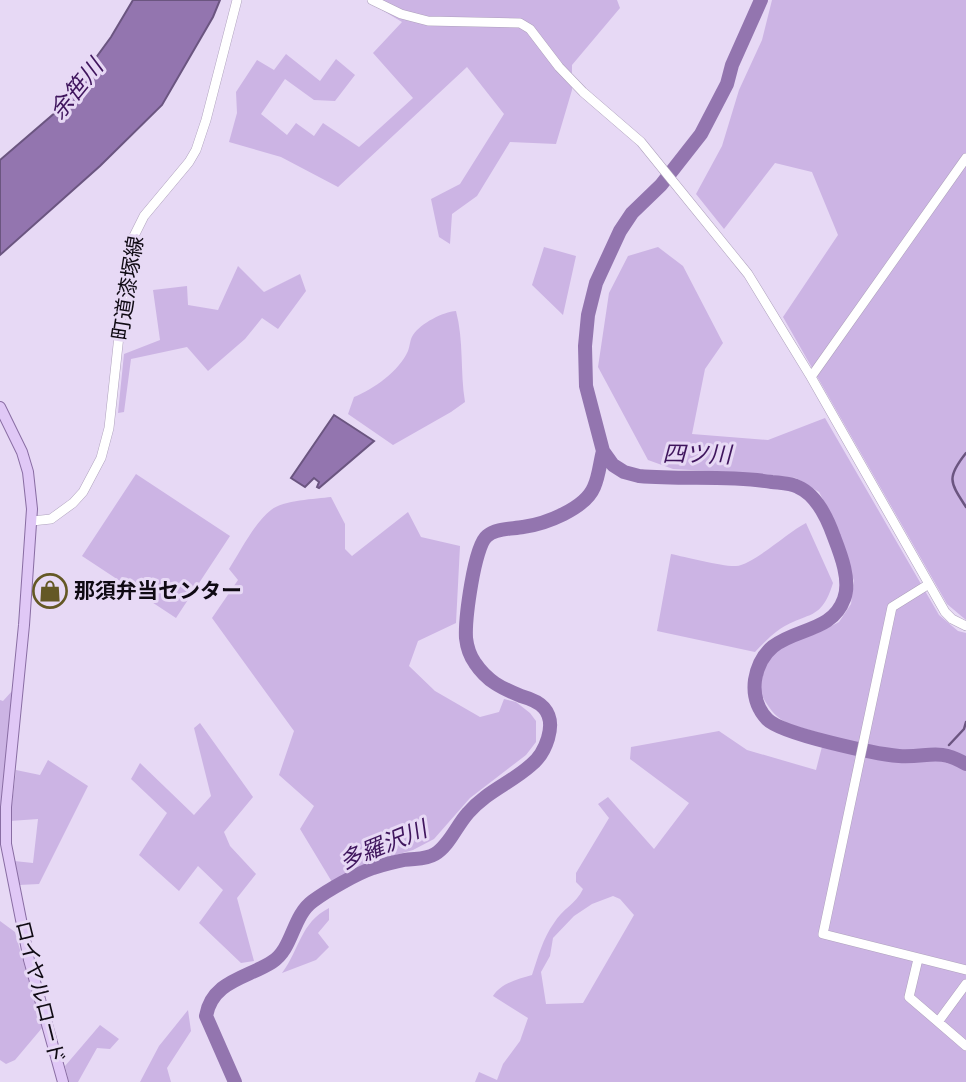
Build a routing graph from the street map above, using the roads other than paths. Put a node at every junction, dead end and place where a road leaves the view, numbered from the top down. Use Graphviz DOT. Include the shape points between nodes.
graph roads {
  1 [pos="237,0"];
  2 [pos="372,0"];
  3 [pos="966,158"];
  4 [pos="811,377"];
  5 [pos="0,407"];
  6 [pos="32,521"];
  7 [pos="929,584"];
  8 [pos="966,626"];
  9 [pos="3,835"];
  10 [pos="918,959"];
  11 [pos="966,970"];
  12 [pos="966,984"];
  13 [pos="938,1022"];
  14 [pos="966,1046"];
  15 [pos="63,1082"];
  1 -- 6 [label="street, 町道漆塚線" via="196,150 144,216 133,238 101,458 73,503 51,520"];
  2 -- 4 [label="street" via="428,21 520,23 530,29 559,67 641,142 684,192 748,274"];
  3 -- 4 [label="street"];
  4 -- 7 [label="street"];
  5 -- 6 [label="main road, ロイヤルロード" via="28,472"];
  6 -- 9 [label="main road, ロイヤルロード"];
  7 -- 8 [label="street" via="952,619"];
  7 -- 10 [label="street" via="892,607 823,934"];
  9 -- 15 [label="main road, ロイヤルロード" via="29,960"];
  10 -- 11 [label="street"];
  10 -- 13 [label="street" via="909,997"];
  12 -- 13 [label="street"];
  13 -- 14 [label="street"];
}
